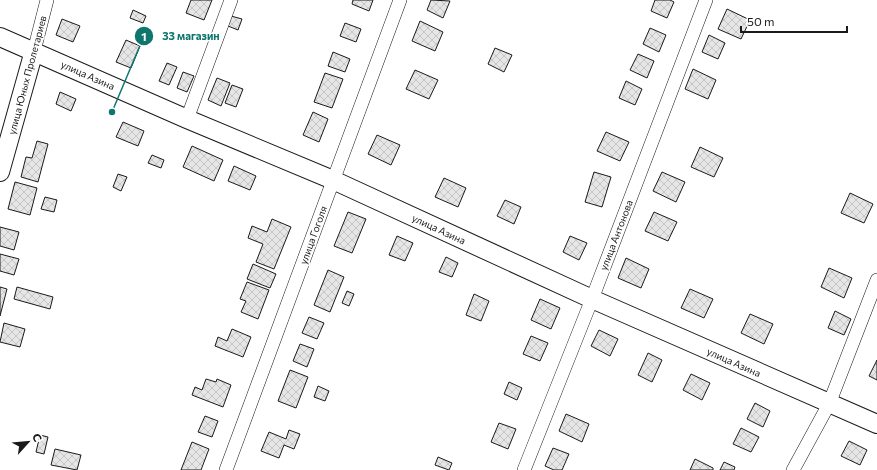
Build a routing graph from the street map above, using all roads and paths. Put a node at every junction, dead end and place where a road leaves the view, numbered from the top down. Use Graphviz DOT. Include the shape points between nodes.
graph roads {
  1 [pos="47,0"];
  2 [pos="231,0"];
  3 [pos="400,0"];
  4 [pos="706,0"];
  5 [pos="0,37"];
  6 [pos="34,50"];
  7 [pos="187,120"];
  8 [pos="0,172"];
  9 [pos="333,180"];
  10 [pos="877,280"];
  11 [pos="592,299"];
  12 [pos="828,404"];
  13 [pos="877,424"];
  14 [pos="226,470"];
  15 [pos="524,470"];
  16 [pos="793,470"];
  1 -- 6 [label="street, улица Юных Пролетариев"];
  2 -- 7 [label="street"];
  3 -- 9 [label="street, улица Гоголя"];
  4 -- 11 [label="street, улица Антонова"];
  5 -- 6 [label="main road, улица Азина"];
  6 -- 7 [label="main road, улица Азина"];
  6 -- 8 [label="main road, улица Юных Пролетариев"];
  7 -- 9 [label="main road, улица Азина"];
  9 -- 11 [label="main road, улица Азина"];
  9 -- 14 [label="street, улица Гоголя"];
  10 -- 12 [label="street"];
  11 -- 12 [label="main road, улица Азина"];
  11 -- 15 [label="street, улица Антонова"];
  12 -- 13 [label="main road, улица Азина"];
  12 -- 16 [label="street"];
}
